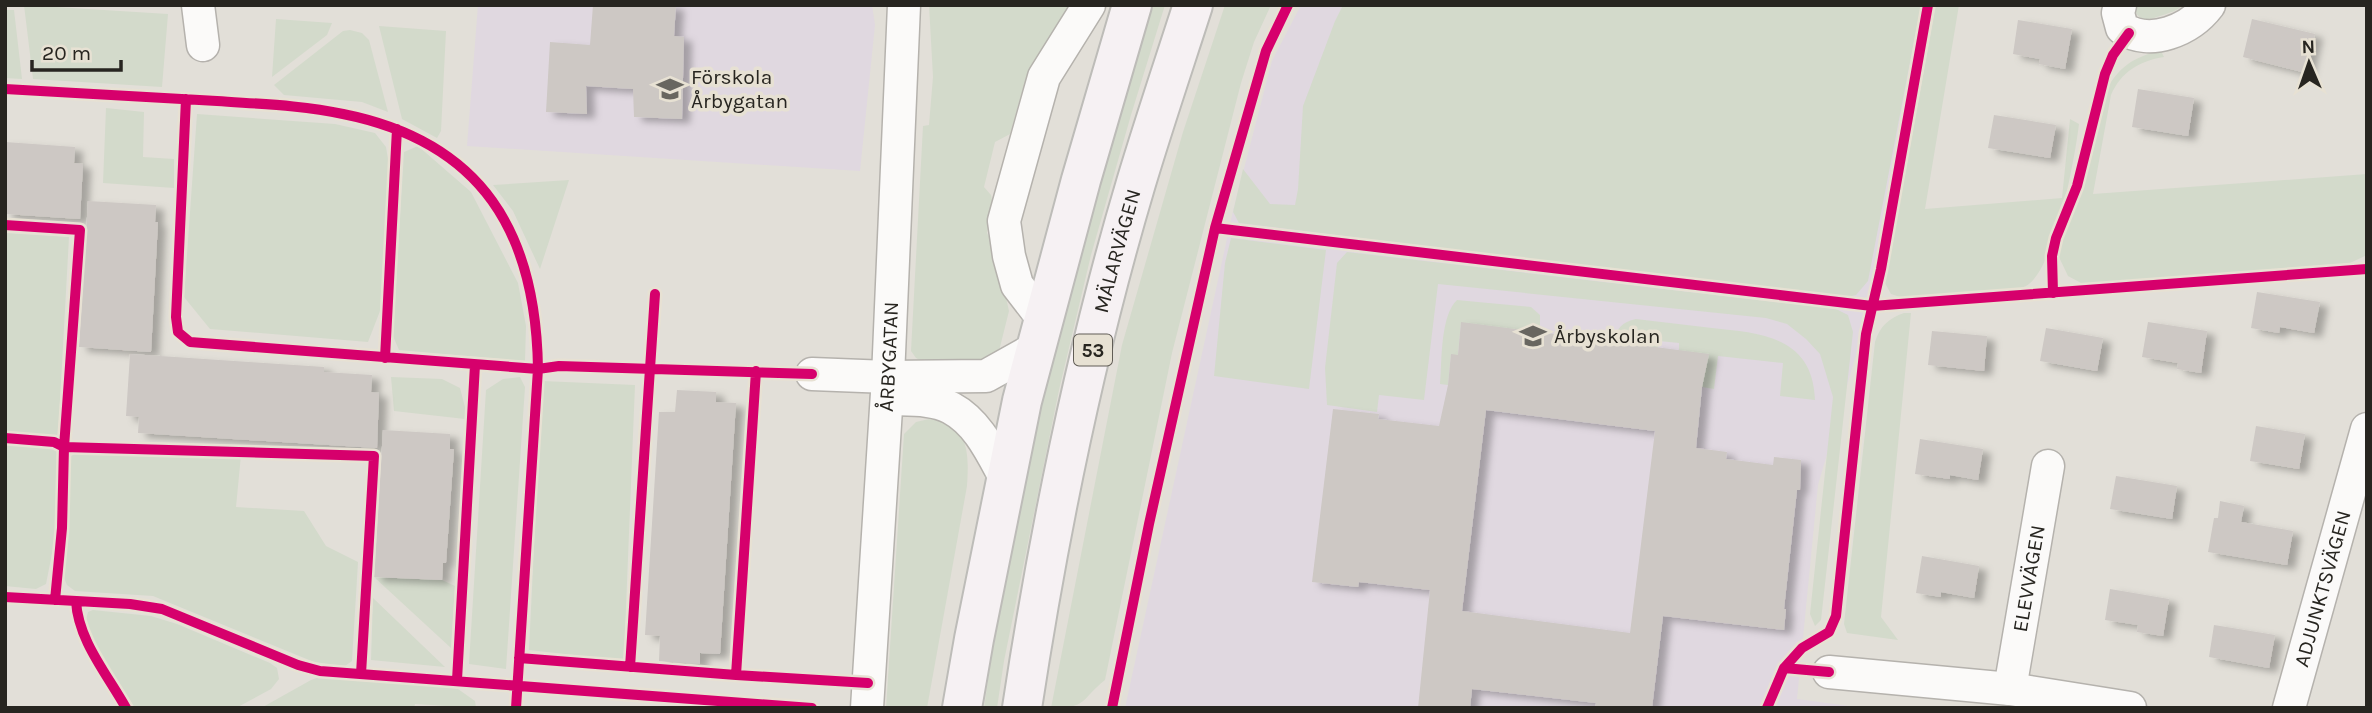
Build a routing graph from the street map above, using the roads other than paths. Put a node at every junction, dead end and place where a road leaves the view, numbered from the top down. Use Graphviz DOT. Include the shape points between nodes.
graph roads {
  1 [pos="198,5"];
  2 [pos="904,5"];
  3 [pos="1090,5"];
  4 [pos="1132,5"];
  5 [pos="1193,5"];
  6 [pos="2120,5"];
  7 [pos="2209,5"];
  8 [pos="203,45"];
  9 [pos="1040,334"];
  10 [pos="812,374"];
  11 [pos="888,388"];
  12 [pos="2367,429"];
  13 [pos="2048,466"];
  14 [pos="1007,481"];
  15 [pos="1829,672"];
  16 [pos="2010,689"];
  17 [pos="867,708"];
  18 [pos="962,708"];
  19 [pos="1022,708"];
  20 [pos="2130,708"];
  21 [pos="2290,708"];
  1 -- 8 [label="street"];
  2 -- 11 [label="street, ÅRBYGATAN"];
  3 -- 9 [label="street" via="1044,77 1004,221 1017,285"];
  4 -- 9 [label="main road"];
  5 -- 19 [label="main road, MÄLARVÄGEN / 53" via="1100,317 1040,597"];
  6 -- 7 [label="street" via="2122,28 2134,36 2169,34 2200,18"];
  9 -- 11 [label="street" via="986,376"];
  9 -- 14 [label="main road"];
  10 -- 11 [label="street"];
  11 -- 14 [label="street" via="950,407 974,426"];
  11 -- 17 [label="street, ÅRBYGATAN"];
  12 -- 21 [label="street, ADJUNKTSVÄGEN"];
  13 -- 16 [label="street, ELEVVÄGEN"];
  14 -- 18 [label="main road"];
  15 -- 16 [label="street"];
  16 -- 20 [label="street"];
}
